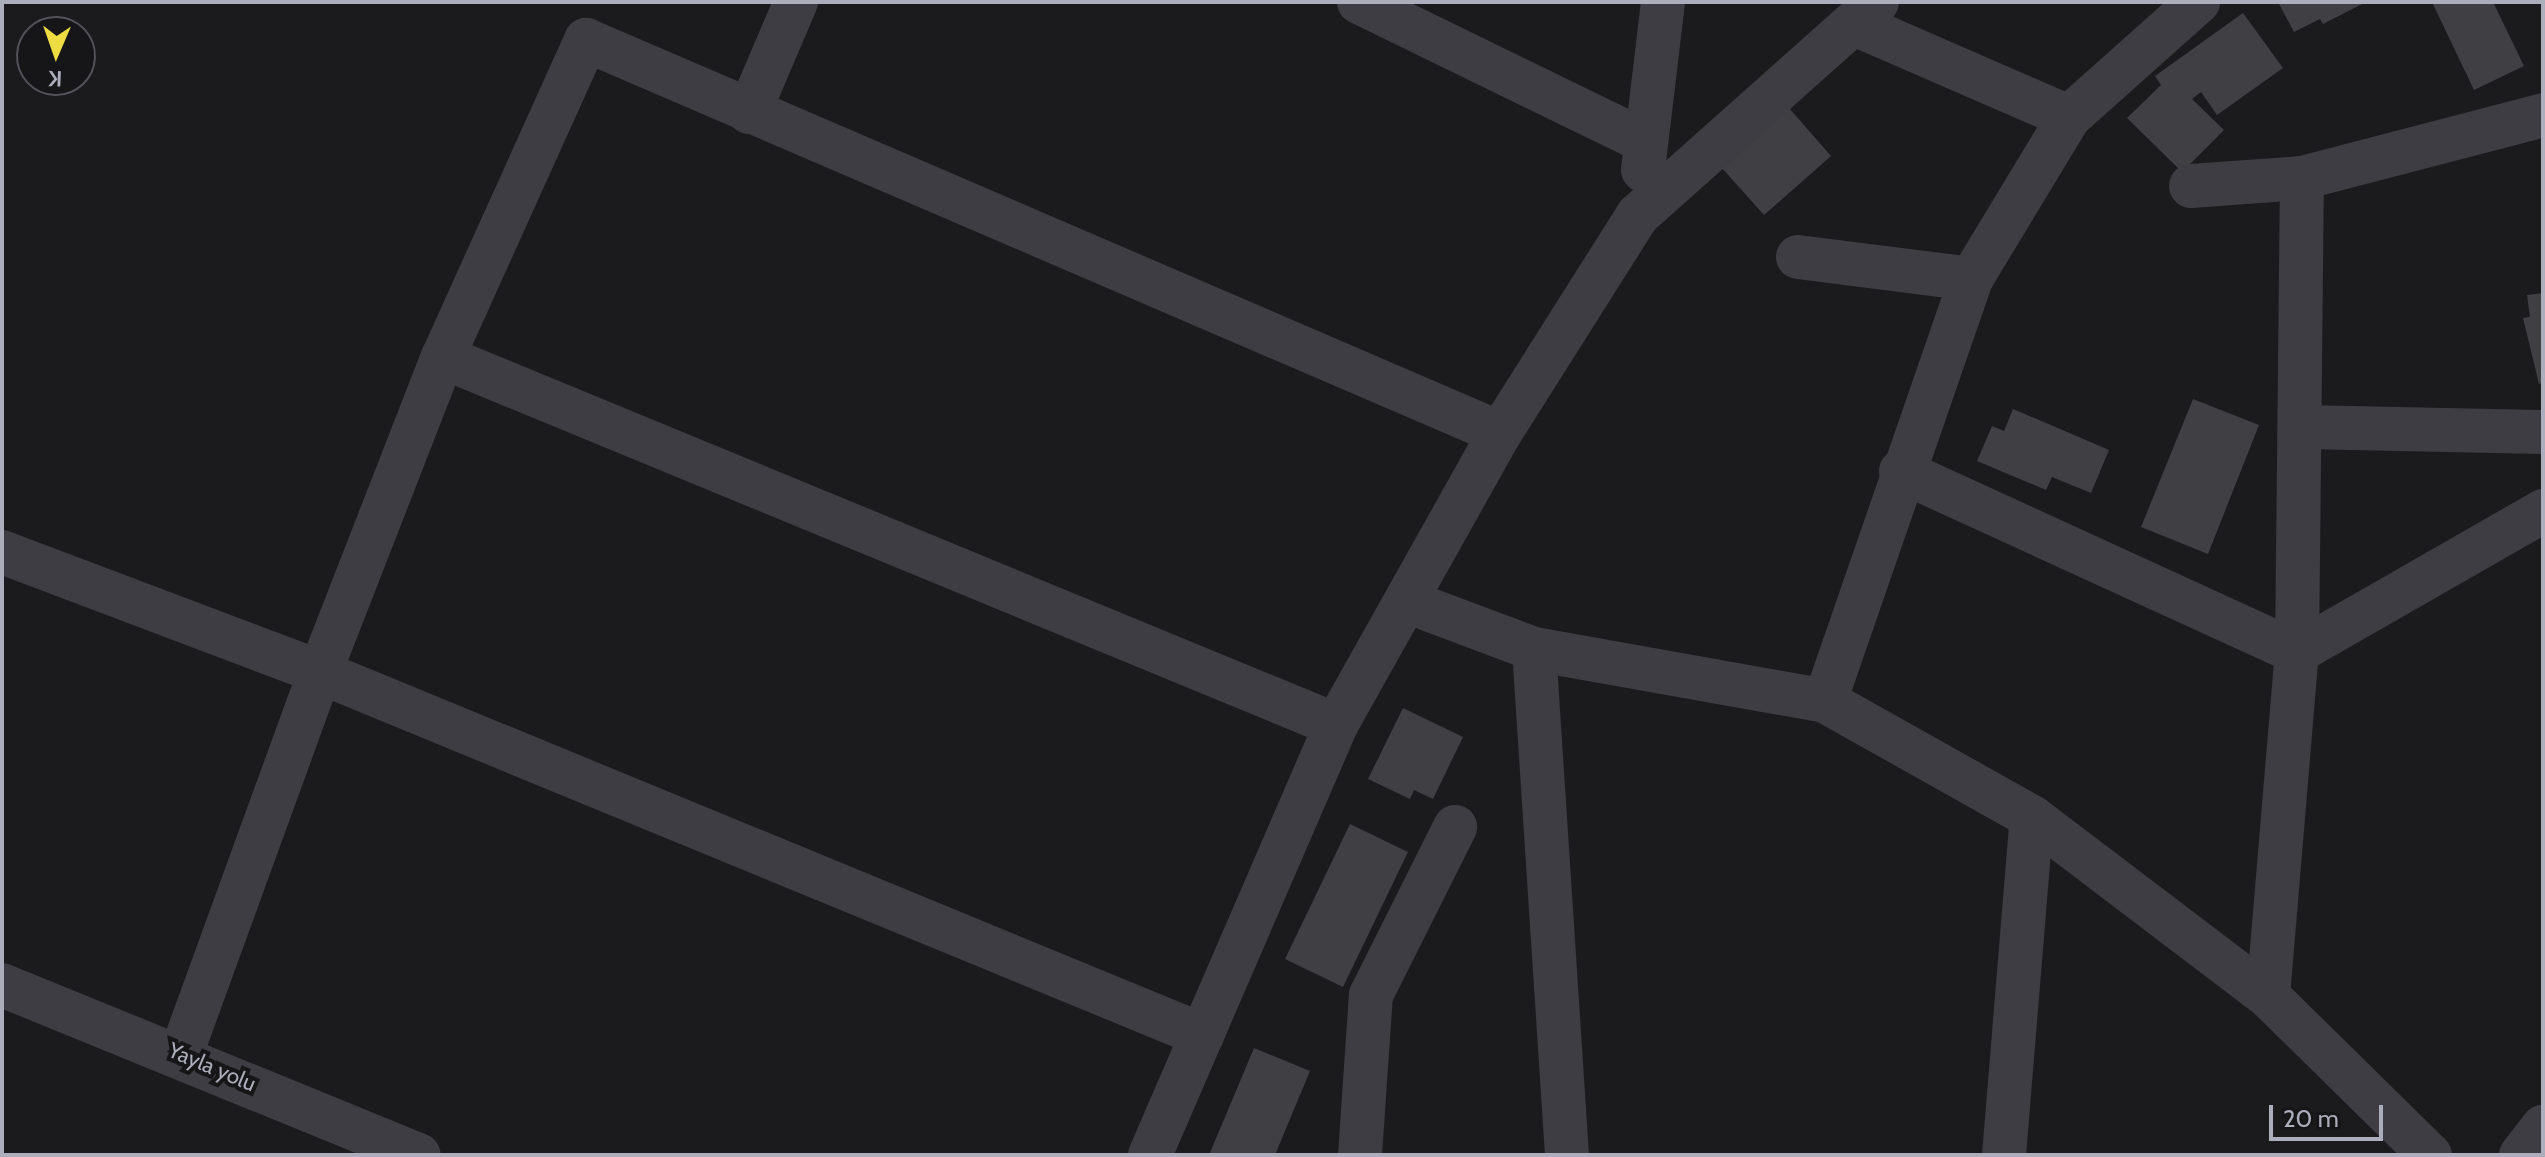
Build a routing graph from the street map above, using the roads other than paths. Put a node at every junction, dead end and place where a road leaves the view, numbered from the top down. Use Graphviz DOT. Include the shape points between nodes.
graph roads {
  1 [pos="796,2"];
  2 [pos="1359,2"];
  3 [pos="1663,2"];
  4 [pos="2198,2"];
  5 [pos="1867,14"];
  6 [pos="749,112"];
  7 [pos="2543,115"];
  8 [pos="2069,117"];
  9 [pos="1646,142"];
  10 [pos="2302,178"];
  11 [pos="2191,186"];
  12 [pos="1638,215"];
  13 [pos="1798,257"];
  14 [pos="1971,279"];
  15 [pos="443,357"];
  16 [pos="2303,427"];
  17 [pos="2543,432"];
  18 [pos="1500,433"];
  19 [pos="1901,471"];
  20 [pos="2543,511"];
  21 [pos="2,552"];
  22 [pos="1406,601"];
  23 [pos="1534,649"];
  24 [pos="2297,652"];
  25 [pos="320,672"];
  26 [pos="1825,701"];
  27 [pos="1336,725"];
  28 [pos="2032,817"];
  29 [pos="1455,827"];
  30 [pos="2,985"];
  31 [pos="2268,996"];
  32 [pos="1202,1035"];
  33 [pos="181,1054"];
  34 [pos="2543,1127"];
  35 [pos="1573,1153"];
  36 [pos="419,1155"];
  37 [pos="1150,1155"];
  38 [pos="1360,1155"];
  39 [pos="2004,1155"];
  40 [pos="2430,1155"];
  41 [pos="2521,1155"];
  1 -- 6 [label="street"];
  2 -- 9 [label="street"];
  3 -- 9 [label="street"];
  4 -- 8 [label="street"];
  5 -- 8 [label="street"];
  5 -- 12 [label="street"];
  6 -- 15 [label="street" via="586,40"];
  6 -- 18 [label="street"];
  7 -- 10 [label="street"];
  8 -- 14 [label="street"];
  9 -- 12 [label="street"];
  10 -- 11 [label="street"];
  10 -- 16 [label="street"];
  12 -- 18 [label="street"];
  13 -- 14 [label="street"];
  14 -- 19 [label="street"];
  15 -- 25 [label="street"];
  15 -- 27 [label="street"];
  16 -- 17 [label="street"];
  16 -- 24 [label="street"];
  18 -- 22 [label="street"];
  19 -- 24 [label="street"];
  19 -- 26 [label="street"];
  20 -- 24 [label="street"];
  21 -- 25 [label="street"];
  22 -- 23 [label="street"];
  22 -- 27 [label="street"];
  23 -- 26 [label="street"];
  23 -- 35 [label="street"];
  24 -- 31 [label="street"];
  25 -- 32 [label="street"];
  25 -- 33 [label="street"];
  26 -- 28 [label="street"];
  27 -- 32 [label="street"];
  28 -- 31 [label="street"];
  28 -- 39 [label="street"];
  29 -- 38 [label="street" via="1371,995"];
  30 -- 33 [label="street, Yayla yolu"];
  31 -- 40 [label="street"];
  32 -- 37 [label="street"];
  33 -- 36 [label="street, Yayla yolu"];
  34 -- 41 [label="street"];
}
